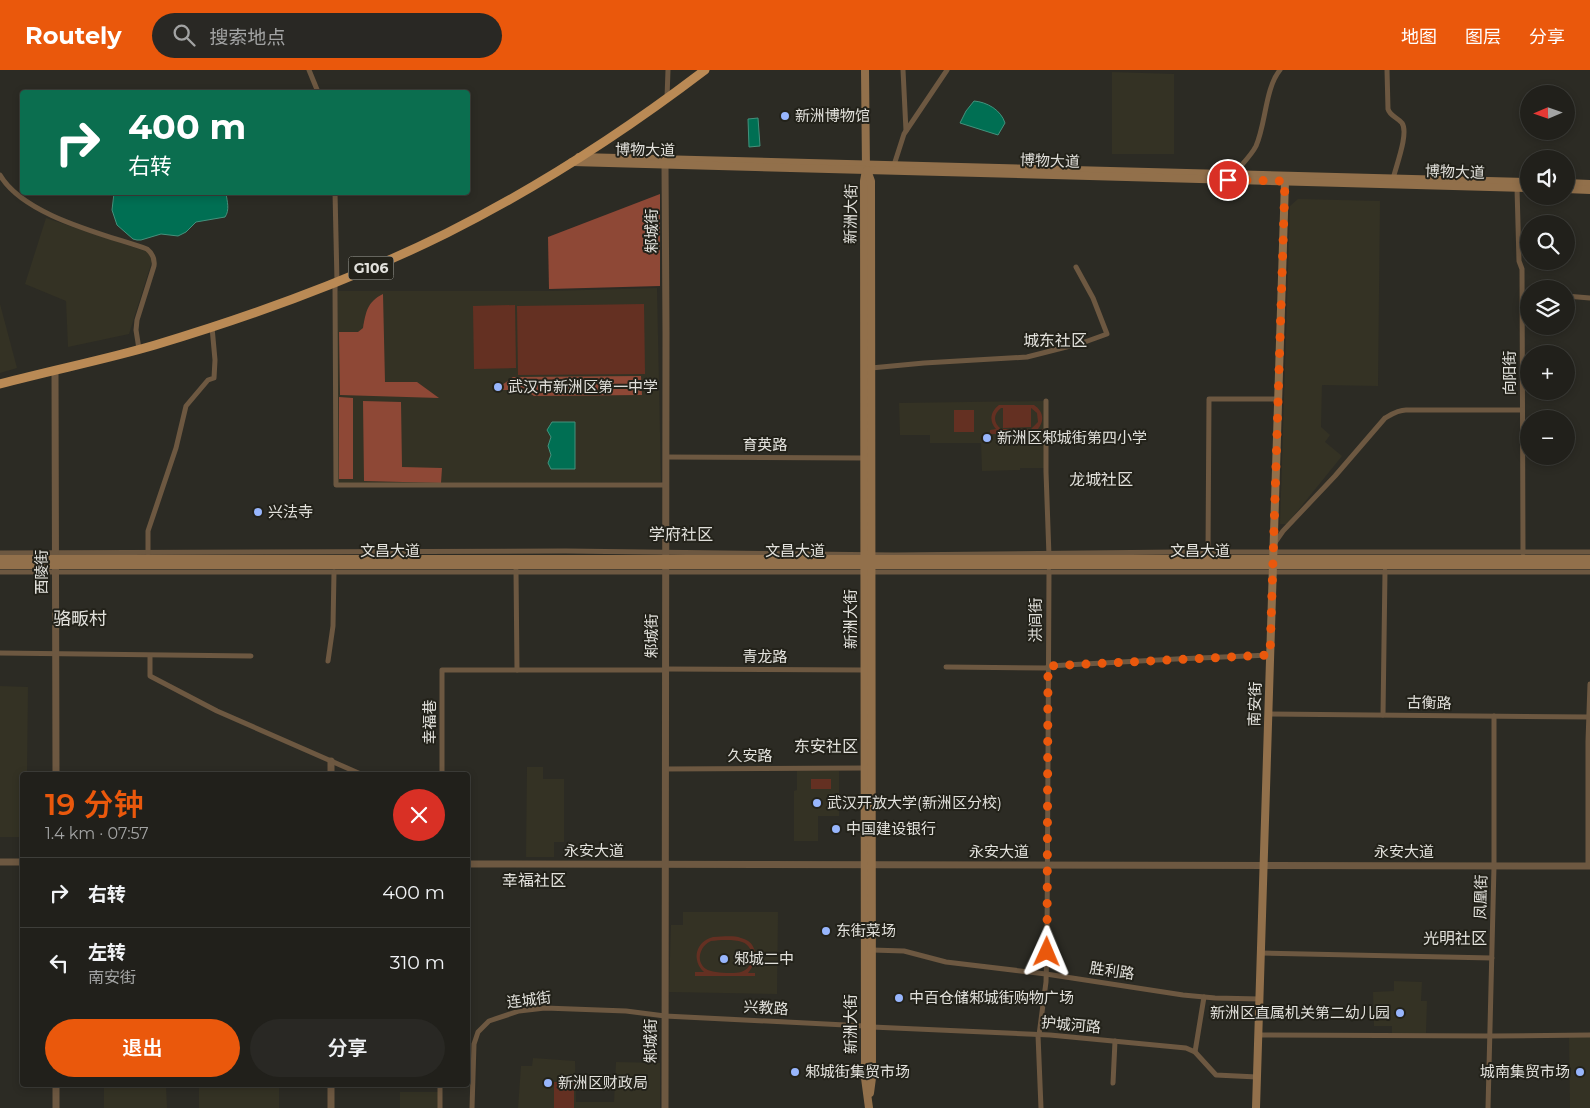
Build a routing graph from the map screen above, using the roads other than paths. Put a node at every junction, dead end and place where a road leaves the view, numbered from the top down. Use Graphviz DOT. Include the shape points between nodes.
graph roads {
  1 [pos="309,70"];
  2 [pos="668,70"];
  3 [pos="704,70"];
  4 [pos="865,70"];
  5 [pos="903,70"];
  6 [pos="947,70"];
  7 [pos="1280,70"];
  8 [pos="1387,70"];
  9 [pos="317,90"];
  10 [pos="667,98"];
  11 [pos="906,132"];
  12 [pos="579,156"];
  13 [pos="570,162"];
  14 [pos="665,164"];
  15 [pos="894,165"];
  16 [pos="866,167"];
  17 [pos="1234,174"];
  18 [pos="0,175"];
  19 [pos="1393,179"];
  20 [pos="1285,181"];
  21 [pos="1520,182"];
  22 [pos="1575,183"];
  23 [pos="1590,184"];
  24 [pos="1517,188"];
  25 [pos="1575,189"];
  26 [pos="1590,190"];
  27 [pos="335,195"];
  28 [pos="1076,267"];
  29 [pos="1524,280"];
  30 [pos="336,282"];
  31 [pos="1575,297"];
  32 [pos="1590,298"];
  33 [pos="212,327"];
  34 [pos="1525,335"];
  35 [pos="139,349"];
  36 [pos="871,368"];
  37 [pos="55,370"];
  38 [pos="0,384"];
  39 [pos="1278,399"];
  40 [pos="1046,400"];
  41 [pos="1520,410"];
  42 [pos="1522,410"];
  43 [pos="666,457"];
  44 [pos="864,458"];
  45 [pos="1522,465"];
  46 [pos="666,485"];
  47 [pos="0,552"];
  48 [pos="1590,552"];
  49 [pos="148,555"];
  50 [pos="1208,555"];
  51 [pos="1523,555"];
  52 [pos="0,559"];
  53 [pos="1273,559"];
  54 [pos="1590,559"];
  55 [pos="56,562"];
  56 [pos="666,562"];
  57 [pos="868,562"];
  58 [pos="1049,562"];
  59 [pos="0,565"];
  60 [pos="1590,565"];
  61 [pos="516,568"];
  62 [pos="334,569"];
  63 [pos="1385,569"];
  64 [pos="0,572"];
  65 [pos="1590,572"];
  66 [pos="0,653"];
  67 [pos="56,654"];
  68 [pos="1270,655"];
  69 [pos="150,656"];
  70 [pos="251,656"];
  71 [pos="328,661"];
  72 [pos="946,667"];
  73 [pos="1048,667"];
  74 [pos="666,669"];
  75 [pos="442,670"];
  76 [pos="517,670"];
  77 [pos="865,670"];
  78 [pos="1590,684"];
  79 [pos="1268,714"];
  80 [pos="1383,715"];
  81 [pos="1494,716"];
  82 [pos="1589,717"];
  83 [pos="331,761"];
  84 [pos="865,768"];
  85 [pos="665,770"];
  86 [pos="56,772"];
  87 [pos="331,772"];
  88 [pos="356,772"];
  89 [pos="442,772"];
  90 [pos="0,862"];
  91 [pos="20,862"];
  92 [pos="470,864"];
  93 [pos="665,865"];
  94 [pos="868,865"];
  95 [pos="1047,866"];
  96 [pos="1264,866"];
  97 [pos="1494,866"];
  98 [pos="1589,866"];
  99 [pos="872,950"];
  100 [pos="1261,953"];
  101 [pos="1492,958"];
  102 [pos="1046,974"];
  103 [pos="1204,997"];
  104 [pos="1260,999"];
  105 [pos="665,1016"];
  106 [pos="869,1027"];
  107 [pos="1038,1035"];
  108 [pos="1258,1035"];
  109 [pos="1590,1035"];
  110 [pos="1490,1036"];
  111 [pos="1115,1041"];
  112 [pos="1196,1052"];
  113 [pos="1257,1077"];
  114 [pos="1113,1083"];
  115 [pos="56,1087"];
  116 [pos="331,1087"];
  117 [pos="440,1087"];
  118 [pos="56,1108"];
  119 [pos="331,1108"];
  120 [pos="440,1108"];
  121 [pos="472,1108"];
  122 [pos="665,1108"];
  123 [pos="869,1108"];
  124 [pos="1041,1108"];
  125 [pos="1256,1108"];
  126 [pos="1488,1108"];
  1 -- 9 [label="street"];
  2 -- 10 [label="street"];
  3 -- 10 [label="highway, G106"];
  4 -- 16 [label="main road"];
  5 -- 11 [label="street"];
  6 -- 11 [label="street"];
  7 -- 17 [label="street" via="1272,84 1255,147"];
  8 -- 19 [label="street" via="1388,109 1402,123 1404,131"];
  10 -- 12 [label="highway, G106"];
  11 -- 15 [label="street"];
  12 -- 13 [label="highway, G106"];
  12 -- 16 [label="main road, 博物大道"];
  13 -- 14 [label="main road, 博物大道"];
  13 -- 30 [label="highway, G106" via="448,232"];
  14 -- 16 [label="main road, 博物大道"];
  14 -- 43 [label="street, 邾城街"];
  15 -- 16 [label="main road, 博物大道"];
  15 -- 17 [label="main road, 博物大道"];
  16 -- 20 [label="main road, 博物大道"];
  16 -- 36 [label="main road, 新洲大街" via="871,180"];
  16 -- 44 [label="main road, 新洲大街"];
  17 -- 19 [label="main road, 博物大道"];
  18 -- 35 [label="street" via="26,201 45,212 151,253 154,266 136,324"];
  19 -- 21 [label="main road, 博物大道"];
  20 -- 24 [label="main road, 博物大道"];
  20 -- 39 [label="main road, 南安街"];
  22 -- 23 [label="main road"];
  24 -- 29 [label="street, 向阳街" via="1519,260"];
  25 -- 26 [label="main road"];
  27 -- 30 [label="street"];
  28 -- 36 [label="street" via="1094,298 1107,334 1027,357"];
  30 -- 33 [label="highway, G106"];
  30 -- 46 [label="street" via="336,485"];
  31 -- 32 [label="street"];
  33 -- 35 [label="highway, G106"];
  33 -- 49 [label="street" via="214,378 208,380 186,406 176,448 148,531"];
  34 -- 42 [label="street, 向阳街"];
  35 -- 37 [label="highway, G106"];
  36 -- 57 [label="main road, 新洲大街"];
  37 -- 38 [label="highway, G106"];
  37 -- 55 [label="street, 西陵街"];
  39 -- 50 [label="street" via="1209,399"];
  39 -- 53 [label="main road, 南安街"];
  40 -- 58 [label="street, 洪闾街"];
  41 -- 53 [label="street" via="1400,410 1393,413 1283,532"];
  43 -- 44 [label="street, 育英路"];
  43 -- 46 [label="street, 邾城街"];
  44 -- 57 [label="main road, 新洲大街"];
  45 -- 51 [label="street, 向阳街"];
  46 -- 56 [label="street, 邾城街"];
  47 -- 55 [label="street"];
  48 -- 51 [label="street"];
  49 -- 55 [label="main road, 文昌大道"];
  49 -- 56 [label="main road, 文昌大道"];
  50 -- 53 [label="main road, 文昌大道"];
  50 -- 58 [label="main road, 文昌大道"];
  51 -- 53 [label="main road, 文昌大道"];
  51 -- 54 [label="main road, 文昌大道"];
  52 -- 55 [label="main road, 文昌大道"];
  53 -- 58 [label="main road, 文昌大道"];
  53 -- 63 [label="main road, 文昌大道"];
  53 -- 68 [label="main road, 南安街"];
  55 -- 59 [label="main road, 文昌大道"];
  55 -- 62 [label="main road, 文昌大道"];
  55 -- 64 [label="street"];
  55 -- 67 [label="street, 西陵街"];
  56 -- 57 [label="main road, 文昌大道"];
  56 -- 57 [label="street"];
  56 -- 61 [label="main road, 文昌大道"];
  56 -- 74 [label="street, 邾城街"];
  57 -- 58 [label="main road, 文昌大道"];
  57 -- 77 [label="main road, 新洲大街"];
  57 -- 94 [label="main road, 新洲大街"];
  58 -- 73 [label="street, 洪闾街"];
  60 -- 63 [label="main road, 文昌大道"];
  61 -- 62 [label="main road, 文昌大道"];
  61 -- 76 [label="street"];
  62 -- 71 [label="street" via="333,626"];
  63 -- 65 [label="street"];
  63 -- 80 [label="street"];
  66 -- 67 [label="street"];
  67 -- 69 [label="street"];
  67 -- 86 [label="street, 西陵街"];
  68 -- 73 [label="street"];
  68 -- 79 [label="main road, 南安街"];
  69 -- 70 [label="street"];
  69 -- 83 [label="street" via="150,676 217,711"];
  72 -- 73 [label="street"];
  73 -- 95 [label="street, 洪闾街"];
  74 -- 76 [label="street, 青龙路"];
  74 -- 77 [label="street, 青龙路"];
  74 -- 85 [label="street, 邾城街"];
  75 -- 76 [label="street, 青龙路"];
  75 -- 89 [label="street, 幸福巷"];
  77 -- 84 [label="main road, 新洲大街"];
  78 -- 82 [label="street"];
  79 -- 80 [label="street, 古衡路"];
  79 -- 96 [label="main road, 南安街"];
  80 -- 81 [label="street, 古衡路"];
  81 -- 82 [label="street, 古衡路"];
  81 -- 97 [label="street, 凤凰街"];
  82 -- 98 [label="street"];
  83 -- 87 [label="street"];
  83 -- 88 [label="street"];
  84 -- 85 [label="street, 久安路"];
  84 -- 94 [label="main road, 新洲大街"];
  85 -- 93 [label="street, 邾城街"];
  90 -- 91 [label="street"];
  92 -- 93 [label="street, 永安大道"];
  93 -- 94 [label="street, 永安大道"];
  93 -- 105 [label="street, 邾城街"];
  94 -- 95 [label="street, 永安大道"];
  94 -- 99 [label="main road, 新洲大街"];
  94 -- 106 [label="main road, 新洲大街"];
  95 -- 96 [label="street, 永安大道"];
  95 -- 102 [label="street, 洪闾街"];
  96 -- 97 [label="street, 永安大道"];
  96 -- 100 [label="main road, 南安街"];
  97 -- 98 [label="street, 永安大道"];
  97 -- 101 [label="street, 凤凰街"];
  99 -- 102 [label="street, 胜利路" via="904,950 946,962"];
  99 -- 106 [label="main road, 新洲大街"];
  100 -- 101 [label="street"];
  100 -- 104 [label="main road, 南安街"];
  101 -- 110 [label="street, 凤凰街"];
  102 -- 103 [label="street, 胜利路"];
  102 -- 107 [label="street, 洪闾街"];
  103 -- 104 [label="street, 胜利路"];
  103 -- 112 [label="street"];
  104 -- 108 [label="main road, 南安街"];
  105 -- 106 [label="street, 兴教路"];
  105 -- 121 [label="street, 连城街" via="545,1008 519,1011 489,1021 475,1040"];
  105 -- 122 [label="street, 邾城街"];
  106 -- 107 [label="street, 护城河路"];
  106 -- 123 [label="main road, 新洲大街" via="872,1078"];
  107 -- 111 [label="street, 护城河路"];
  107 -- 124 [label="street, 洪闾街"];
  108 -- 110 [label="street"];
  108 -- 113 [label="main road, 南安街"];
  109 -- 110 [label="street"];
  110 -- 126 [label="street, 凤凰街"];
  111 -- 112 [label="street, 护城河路" via="1186,1048"];
  111 -- 114 [label="street"];
  112 -- 113 [label="street" via="1216,1075"];
  113 -- 125 [label="main road, 南安街"];
  115 -- 118 [label="street"];
  116 -- 119 [label="street"];
  117 -- 120 [label="street"];
}
